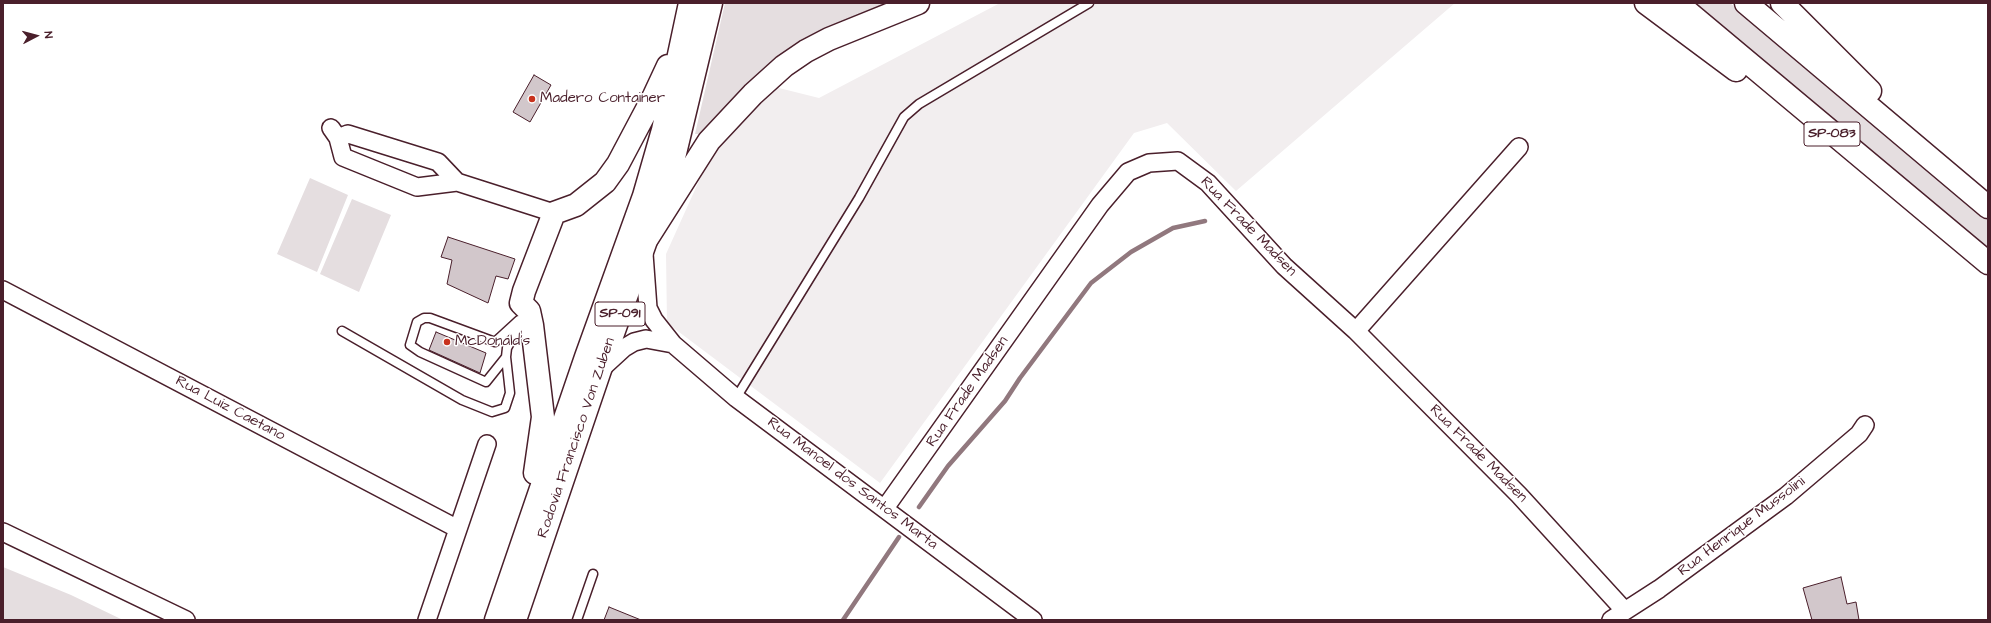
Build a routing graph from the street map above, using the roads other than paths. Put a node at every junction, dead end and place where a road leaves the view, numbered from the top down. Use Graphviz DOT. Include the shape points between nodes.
graph roads {
  1 [pos="690,3"];
  2 [pos="711,3"];
  3 [pos="918,3"];
  4 [pos="1089,3"];
  5 [pos="1646,3"];
  6 [pos="1678,3"];
  7 [pos="1746,3"];
  8 [pos="1782,3"];
  9 [pos="685,30"];
  10 [pos="1519,147"];
  11 [pos="457,182"];
  12 [pos="1986,205"];
  13 [pos="554,214"];
  14 [pos="1960,241"];
  15 [pos="646,243"];
  16 [pos="1988,263"];
  17 [pos="3,290"];
  18 [pos="531,326"];
  19 [pos="342,331"];
  20 [pos="1356,331"];
  21 [pos="673,344"];
  22 [pos="506,357"];
  23 [pos="600,370"];
  24 [pos="736,398"];
  25 [pos="1865,425"];
  26 [pos="487,444"];
  27 [pos="885,508"];
  28 [pos="458,529"];
  29 [pos="3,532"];
  30 [pos="593,574"];
  31 [pos="519,580"];
  32 [pos="1618,615"];
  33 [pos="186,620"];
  34 [pos="427,620"];
  35 [pos="496,620"];
  36 [pos="515,620"];
  37 [pos="524,620"];
  38 [pos="576,620"];
  39 [pos="1033,620"];
  1 -- 9 [label="main road, Rodovia Francisco Von Zuben / SP-091"];
  2 -- 15 [label="main road, Rodovia Francisco Von Zuben / SP-091" via="671,170"];
  3 -- 15 [label="main road" via="829,39 784,66 753,94 709,141"];
  4 -- 24 [label="lane" via="919,104 904,117 859,198"];
  5 -- 14 [label="main road"];
  6 -- 14 [label="main road, SP-083"];
  7 -- 12 [label="main road, SP-083"];
  8 -- 12 [label="main road"];
  9 -- 13 [label="main road" via="618,164 605,182 576,205"];
  9 -- 31 [label="main road, Rodovia Francisco Von Zuben / SP-091" via="663,130 644,196 586,357"];
  10 -- 20 [label="street"];
  11 -- 11 [label="street" via="438,162 348,134 335,133 343,157 417,187"];
  11 -- 13 [label="street"];
  13 -- 18 [label="main road" via="521,303 529,311"];
  14 -- 16 [label="main road, SP-083"];
  15 -- 21 [label="street, Rua Manoel dos Santos Marta" via="648,308"];
  15 -- 23 [label="main road, Rodovia Francisco Von Zuben / SP-091"];
  17 -- 28 [label="street, Rua Luiz Caetano"];
  18 -- 22 [label="lane" via="518,328 507,348"];
  18 -- 22 [label="lane" via="519,320 496,342 424,318 417,322 410,345 486,382"];
  18 -- 31 [label="main road" via="543,417"];
  19 -- 22 [label="lane" via="462,400 492,412 505,408 510,393"];
  20 -- 27 [label="street, Rua Frade Madsen" via="1284,266 1208,183 1178,161 1149,163 1128,172 1100,205"];
  20 -- 32 [label="street, Rua Frade Madsen" via="1519,495"];
  21 -- 23 [label="street" via="646,338 634,342"];
  21 -- 24 [label="street, Rua Manoel dos Santos Marta"];
  23 -- 31 [label="main road, Rodovia Francisco Von Zuben / SP-091"];
  24 -- 27 [label="street, Rua Manoel dos Santos Marta"];
  25 -- 32 [label="street, Rua Henrique Mussolini" via="1859,434 1786,496 1659,590"];
  26 -- 28 [label="street"];
  27 -- 39 [label="street, Rua Manoel dos Santos Marta"];
  28 -- 34 [label="street"];
  29 -- 33 [label="street"];
  30 -- 38 [label="lane"];
  31 -- 35 [label="main road, Rodovia Francisco Von Zuben / SP-091"];
  31 -- 36 [label="main road, Rodovia Francisco Von Zuben / SP-091"];
  31 -- 37 [label="lane"];
}
